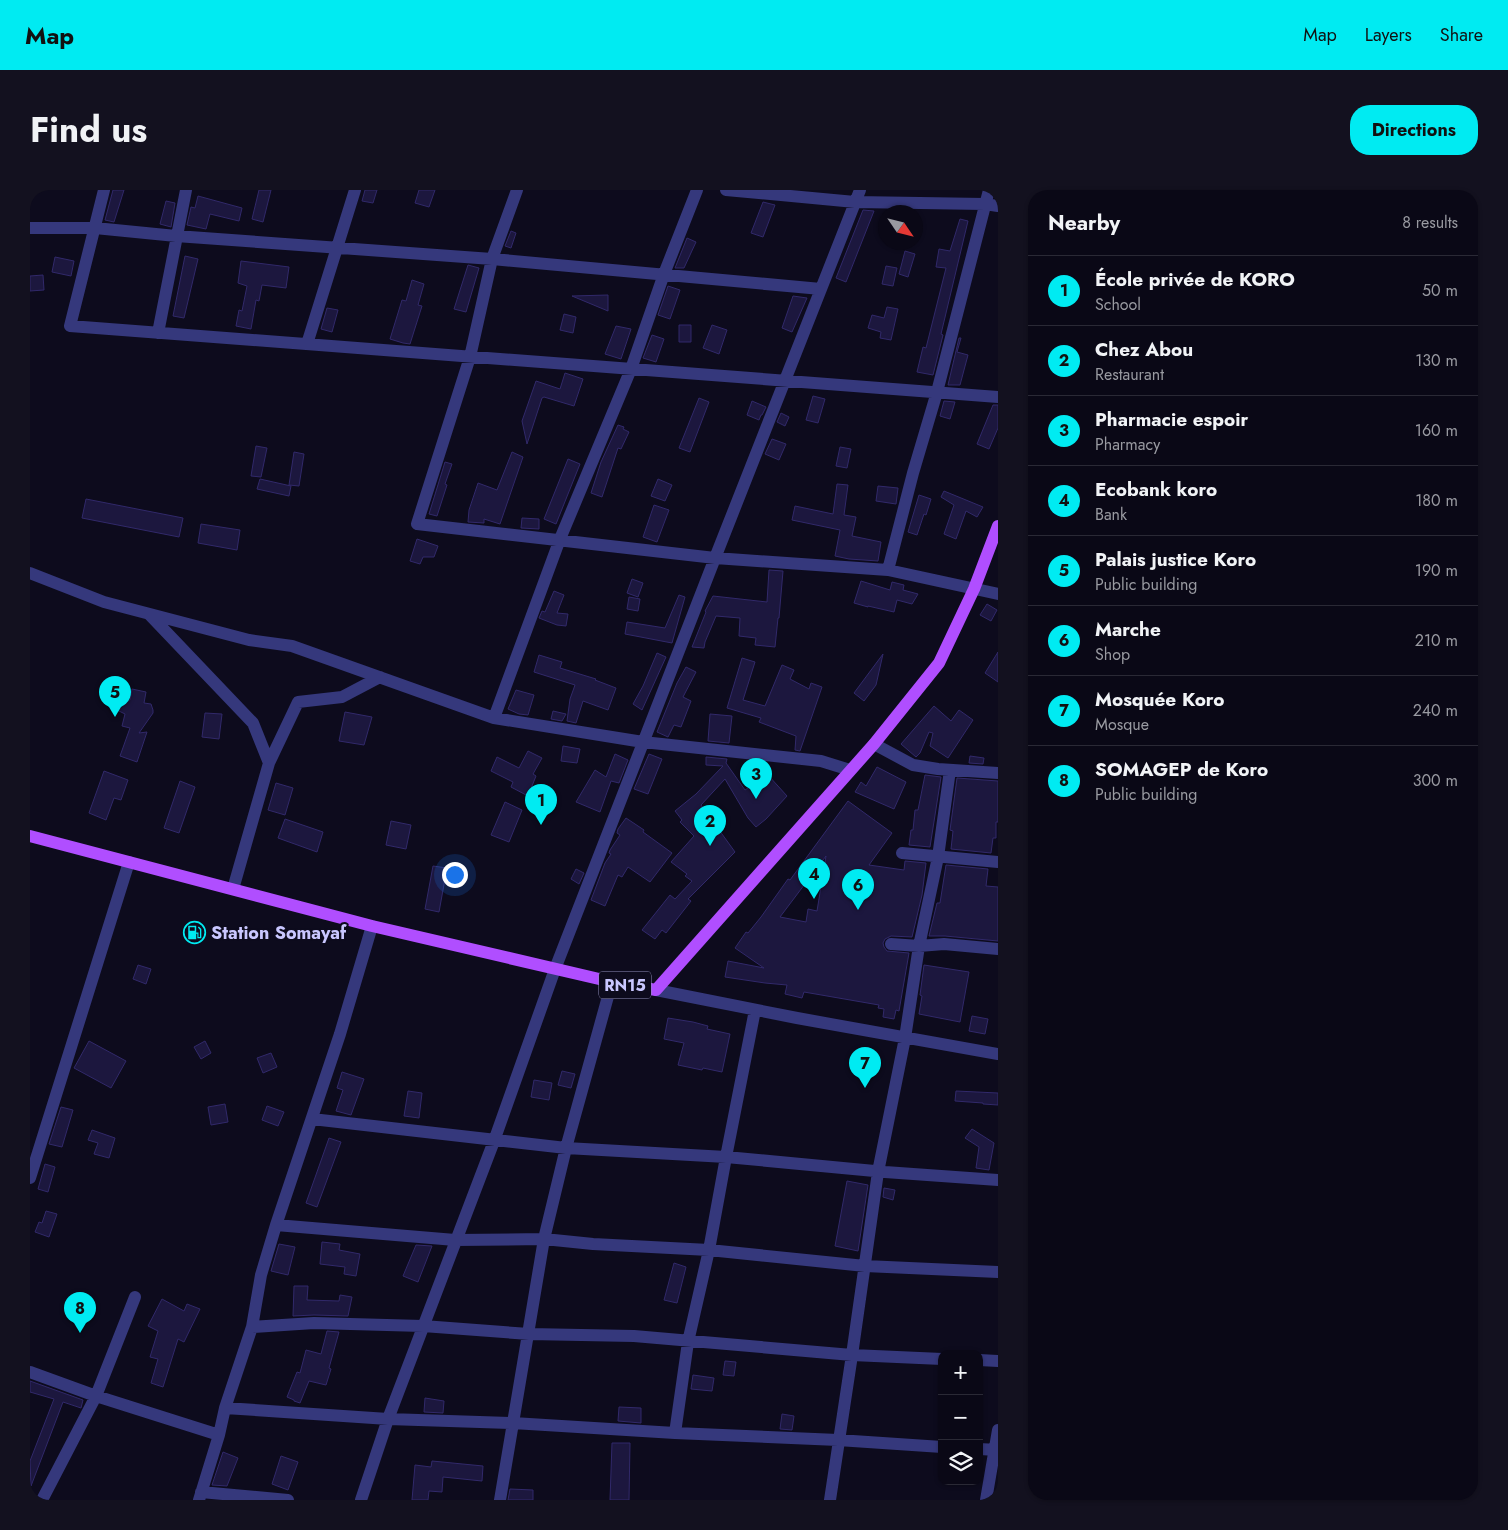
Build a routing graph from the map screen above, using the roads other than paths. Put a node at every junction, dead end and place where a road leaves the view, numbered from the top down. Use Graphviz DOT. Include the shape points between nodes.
graph roads {
  1 [pos="104,190"];
  2 [pos="186,190"];
  3 [pos="355,190"];
  4 [pos="517,190"];
  5 [pos="697,190"];
  6 [pos="726,190"];
  7 [pos="860,190"];
  8 [pos="989,190"];
  9 [pos="855,202"];
  10 [pos="985,204"];
  11 [pos="998,206"];
  12 [pos="30,228"];
  13 [pos="95,228"];
  14 [pos="176,236"];
  15 [pos="337,248"];
  16 [pos="492,259"];
  17 [pos="664,274"];
  18 [pos="821,289"];
  19 [pos="158,333"];
  20 [pos="308,344"];
  21 [pos="470,357"];
  22 [pos="631,369"];
  23 [pos="785,381"];
  24 [pos="937,392"];
  25 [pos="998,397"];
  26 [pos="998,526"];
  27 [pos="560,540"];
  28 [pos="715,558"];
  29 [pos="888,570"];
  30 [pos="30,573"];
  31 [pos="974,590"];
  32 [pos="998,594"];
  33 [pos="148,613"];
  34 [pos="380,677"];
  35 [pos="494,718"];
  36 [pos="643,742"];
  37 [pos="874,744"];
  38 [pos="269,763"];
  39 [pos="850,770"];
  40 [pos="950,770"];
  41 [pos="998,773"];
  42 [pos="30,836"];
  43 [pos="902,853"];
  44 [pos="938,857"];
  45 [pos="129,862"];
  46 [pos="998,862"];
  47 [pos="233,889"];
  48 [pos="372,926"];
  49 [pos="891,944"];
  50 [pos="919,946"];
  51 [pos="998,949"];
  52 [pos="555,969"];
  53 [pos="612,982"];
  54 [pos="656,990"];
  55 [pos="755,1010"];
  56 [pos="906,1038"];
  57 [pos="998,1054"];
  58 [pos="312,1119"];
  59 [pos="494,1141"];
  60 [pos="566,1148"];
  61 [pos="726,1157"];
  62 [pos="878,1172"];
  63 [pos="30,1178"];
  64 [pos="998,1180"];
  65 [pos="276,1225"];
  66 [pos="544,1239"];
  67 [pos="455,1240"];
  68 [pos="709,1250"];
  69 [pos="864,1266"];
  70 [pos="998,1272"];
  71 [pos="135,1297"];
  72 [pos="423,1326"];
  73 [pos="252,1327"];
  74 [pos="528,1334"];
  75 [pos="688,1342"];
  76 [pos="852,1355"];
  77 [pos="938,1359"];
  78 [pos="983,1360"];
  79 [pos="998,1361"];
  80 [pos="30,1372"];
  81 [pos="96,1396"];
  82 [pos="225,1408"];
  83 [pos="388,1419"];
  84 [pos="513,1423"];
  85 [pos="998,1430"];
  86 [pos="675,1433"];
  87 [pos="219,1435"];
  88 [pos="838,1440"];
  89 [pos="938,1447"];
  90 [pos="983,1449"];
  91 [pos="996,1450"];
  92 [pos="200,1496"];
  93 [pos="42,1500"];
  94 [pos="288,1500"];
  95 [pos="361,1500"];
  96 [pos="500,1500"];
  97 [pos="830,1500"];
  98 [pos="986,1500"];
  1 -- 13 [label="street"];
  2 -- 14 [label="street"];
  3 -- 15 [label="street"];
  4 -- 16 [label="street"];
  5 -- 17 [label="street"];
  6 -- 9 [label="street"];
  7 -- 9 [label="street"];
  8 -- 10 [label="street"];
  9 -- 10 [label="street"];
  9 -- 18 [label="street"];
  10 -- 11 [label="street"];
  10 -- 24 [label="street"];
  12 -- 13 [label="street"];
  13 -- 14 [label="street"];
  13 -- 19 [label="street" via="70,326"];
  14 -- 15 [label="street"];
  14 -- 19 [label="street"];
  15 -- 16 [label="street"];
  15 -- 20 [label="street"];
  16 -- 17 [label="street"];
  16 -- 21 [label="street"];
  17 -- 18 [label="street"];
  17 -- 22 [label="street"];
  18 -- 23 [label="street"];
  19 -- 20 [label="street"];
  20 -- 21 [label="street"];
  21 -- 22 [label="street"];
  21 -- 27 [label="street" via="417,524"];
  22 -- 23 [label="street"];
  22 -- 27 [label="street"];
  23 -- 24 [label="street"];
  23 -- 28 [label="street"];
  24 -- 25 [label="street"];
  24 -- 29 [label="street"];
  26 -- 31 [label="main road, RN15"];
  27 -- 28 [label="street"];
  27 -- 35 [label="street"];
  28 -- 29 [label="street"];
  28 -- 36 [label="street"];
  29 -- 31 [label="street"];
  30 -- 33 [label="street" via="104,602"];
  31 -- 32 [label="street"];
  31 -- 37 [label="main road, RN15" via="940,663"];
  33 -- 34 [label="street" via="249,640 292,646"];
  33 -- 38 [label="street" via="253,723"];
  34 -- 35 [label="street"];
  34 -- 38 [label="street" via="342,697 298,702"];
  35 -- 36 [label="street"];
  36 -- 39 [label="street" via="821,761"];
  36 -- 52 [label="street"];
  37 -- 39 [label="main road, RN15"];
  37 -- 40 [label="street" via="913,764"];
  38 -- 47 [label="street"];
  39 -- 54 [label="main road, RN15"];
  40 -- 41 [label="street"];
  40 -- 44 [label="street"];
  42 -- 45 [label="main road, RN15"];
  43 -- 44 [label="street"];
  44 -- 46 [label="street"];
  44 -- 50 [label="street"];
  45 -- 47 [label="main road, RN15"];
  45 -- 63 [label="street"];
  47 -- 48 [label="main road, RN15"];
  48 -- 52 [label="main road, RN15"];
  48 -- 58 [label="street"];
  49 -- 50 [label="street"];
  50 -- 51 [label="street" via="944,944"];
  50 -- 56 [label="street"];
  52 -- 53 [label="main road, RN15"];
  52 -- 59 [label="street"];
  53 -- 54 [label="main road, RN15"];
  53 -- 60 [label="street"];
  54 -- 55 [label="street"];
  55 -- 56 [label="street"];
  55 -- 61 [label="street"];
  56 -- 57 [label="street"];
  56 -- 62 [label="street"];
  58 -- 59 [label="street"];
  58 -- 65 [label="street"];
  59 -- 60 [label="street"];
  59 -- 67 [label="street"];
  60 -- 61 [label="street"];
  60 -- 66 [label="street"];
  61 -- 62 [label="street"];
  61 -- 68 [label="street"];
  62 -- 64 [label="street"];
  62 -- 69 [label="street"];
  65 -- 67 [label="street"];
  65 -- 73 [label="street" via="261,1275"];
  66 -- 67 [label="street"];
  66 -- 68 [label="street"];
  66 -- 74 [label="street"];
  67 -- 72 [label="street"];
  68 -- 69 [label="street"];
  68 -- 75 [label="street"];
  69 -- 70 [label="street"];
  69 -- 76 [label="street"];
  71 -- 81 [label="street"];
  72 -- 73 [label="street" via="314,1322"];
  72 -- 74 [label="street"];
  72 -- 83 [label="street"];
  73 -- 82 [label="street"];
  74 -- 75 [label="street" via="634,1336"];
  74 -- 84 [label="street"];
  75 -- 76 [label="street"];
  75 -- 86 [label="street"];
  76 -- 77 [label="street"];
  76 -- 88 [label="street"];
  78 -- 79 [label="street"];
  80 -- 81 [label="street"];
  81 -- 87 [label="street"];
  81 -- 93 [label="street"];
  82 -- 83 [label="street"];
  82 -- 87 [label="street"];
  83 -- 84 [label="street"];
  83 -- 95 [label="street"];
  84 -- 86 [label="street"];
  84 -- 96 [label="street"];
  85 -- 91 [label="street"];
  86 -- 88 [label="street"];
  87 -- 92 [label="street"];
  88 -- 89 [label="street"];
  88 -- 97 [label="street"];
  90 -- 91 [label="street"];
  91 -- 98 [label="street"];
  92 -- 94 [label="street"];
}
